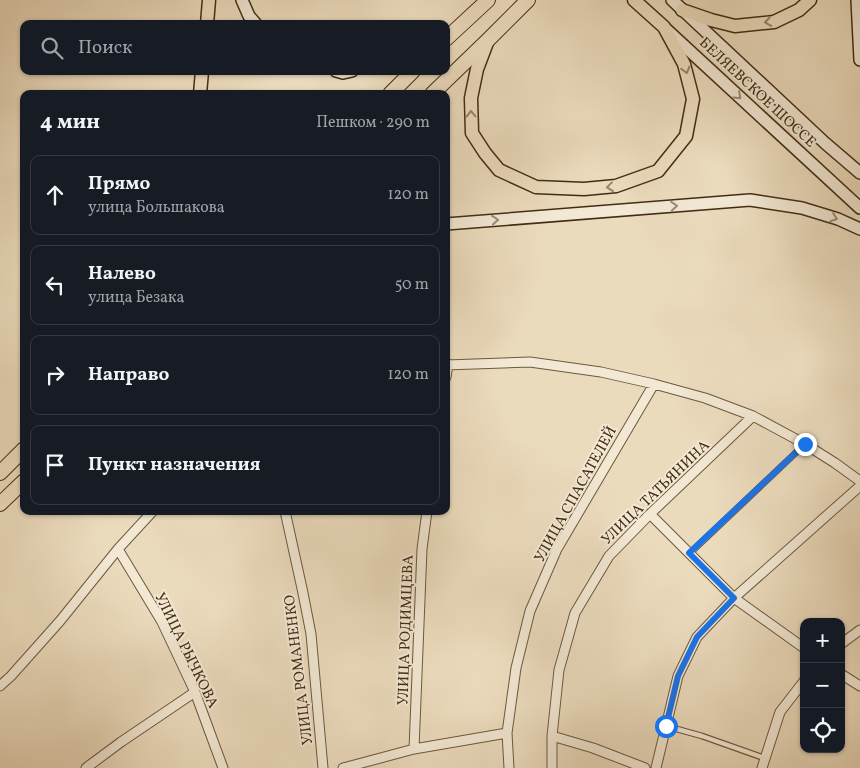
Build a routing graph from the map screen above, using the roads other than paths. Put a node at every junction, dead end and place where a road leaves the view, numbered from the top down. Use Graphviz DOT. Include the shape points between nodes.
graph roads {
  1 [pos="209,0"];
  2 [pos="242,0"];
  3 [pos="488,0"];
  4 [pos="528,0"];
  5 [pos="634,0"];
  6 [pos="672,0"];
  7 [pos="810,0"];
  8 [pos="857,0"];
  9 [pos="682,10"];
  10 [pos="207,20"];
  11 [pos="252,20"];
  12 [pos="664,27"];
  13 [pos="450,35"];
  14 [pos="488,40"];
  15 [pos="860,60"];
  16 [pos="202,75"];
  17 [pos="409,75"];
  18 [pos="200,90"];
  19 [pos="394,90"];
  20 [pos="436,90"];
  21 [pos="860,173"];
  22 [pos="860,208"];
  23 [pos="450,224"];
  24 [pos="860,229"];
  25 [pos="450,365"];
  26 [pos="654,384"];
  27 [pos="753,416"];
  28 [pos="805,444"];
  29 [pos="20,453"];
  30 [pos="0,473"];
  31 [pos="860,481"];
  32 [pos="20,485"];
  33 [pos="860,486"];
  34 [pos="0,504"];
  35 [pos="650,514"];
  36 [pos="149,515"];
  37 [pos="287,515"];
  38 [pos="426,515"];
  39 [pos="118,549"];
  40 [pos="689,553"];
  41 [pos="734,598"];
  42 [pos="860,630"];
  43 [pos="845,641"];
  44 [pos="800,645"];
  45 [pos="845,677"];
  46 [pos="0,686"];
  47 [pos="800,686"];
  48 [pos="860,686"];
  49 [pos="195,692"];
  50 [pos="666,726"];
  51 [pos="508,733"];
  52 [pos="552,736"];
  53 [pos="414,749"];
  54 [pos="764,758"];
  55 [pos="370,764"];
  56 [pos="86,768"];
  57 [pos="223,768"];
  58 [pos="323,768"];
  59 [pos="343,768"];
  60 [pos="509,768"];
  61 [pos="552,768"];
  62 [pos="645,768"];
  63 [pos="656,768"];
  64 [pos="762,768"];
  1 -- 10 [label="main road"];
  2 -- 11 [label="main road"];
  3 -- 13 [label="highway"];
  4 -- 14 [label="highway"];
  5 -- 12 [label="main road, БЕЛЯЕВСКОЕ ШОССЕ"];
  6 -- 9 [label="main road, БЕЛЯЕВСКОЕ ШОССЕ"];
  7 -- 9 [label="main road, one-way" via="799,10 774,22 735,26"];
  8 -- 15 [label="main road"];
  9 -- 21 [label="main road, БЕЛЯЕВСКОЕ ШОССЕ"];
  12 -- 14 [label="main road, one-way" via="684,64 693,99 686,136 658,171 616,186 584,189 536,187 499,170 472,133 471,98"];
  12 -- 22 [label="main road, БЕЛЯЕВСКОЕ ШОССЕ, one-way"];
  14 -- 20 [label="highway"];
  16 -- 18 [label="main road"];
  17 -- 19 [label="highway"];
  23 -- 24 [label="main road, one-way" via="750,200 802,208"];
  25 -- 26 [label="street" via="530,362 601,372"];
  26 -- 27 [label="street"];
  26 -- 51 [label="street, УЛИЦА СПАСАТЕЛЕЙ" via="557,549 530,611 516,668"];
  27 -- 28 [label="street"];
  27 -- 35 [label="street, УЛИЦА ТАТЬЯНИНА"];
  28 -- 31 [label="street"];
  28 -- 40 [label="lane"];
  29 -- 30 [label="highway"];
  32 -- 34 [label="highway"];
  33 -- 41 [label="street"];
  35 -- 40 [label="street"];
  35 -- 52 [label="street, УЛИЦА ТАТЬЯНИНА" via="609,556 575,613 559,670"];
  36 -- 39 [label="street"];
  37 -- 58 [label="street, УЛИЦА РОМАНЕНКО" via="311,634"];
  38 -- 53 [label="street, УЛИЦА РОДИМЦЕВА" via="422,549"];
  39 -- 46 [label="street"];
  39 -- 49 [label="street, УЛИЦА РЫЧКОВА" via="162,622"];
  40 -- 41 [label="street"];
  41 -- 44 [label="street"];
  41 -- 50 [label="street" via="697,637 678,676"];
  42 -- 43 [label="street"];
  45 -- 48 [label="street"];
  47 -- 54 [label="street" via="780,712"];
  49 -- 56 [label="street"];
  49 -- 57 [label="street, УЛИЦА РЫЧКОВА"];
  50 -- 54 [label="lane"];
  50 -- 63 [label="street"];
  51 -- 53 [label="street"];
  51 -- 60 [label="street, УЛИЦА СПАСАТЕЛЕЙ"];
  52 -- 61 [label="street, УЛИЦА ТАТЬЯНИНА"];
  52 -- 62 [label="street"];
  53 -- 55 [label="street"];
  54 -- 64 [label="street"];
  55 -- 59 [label="street"];
}
